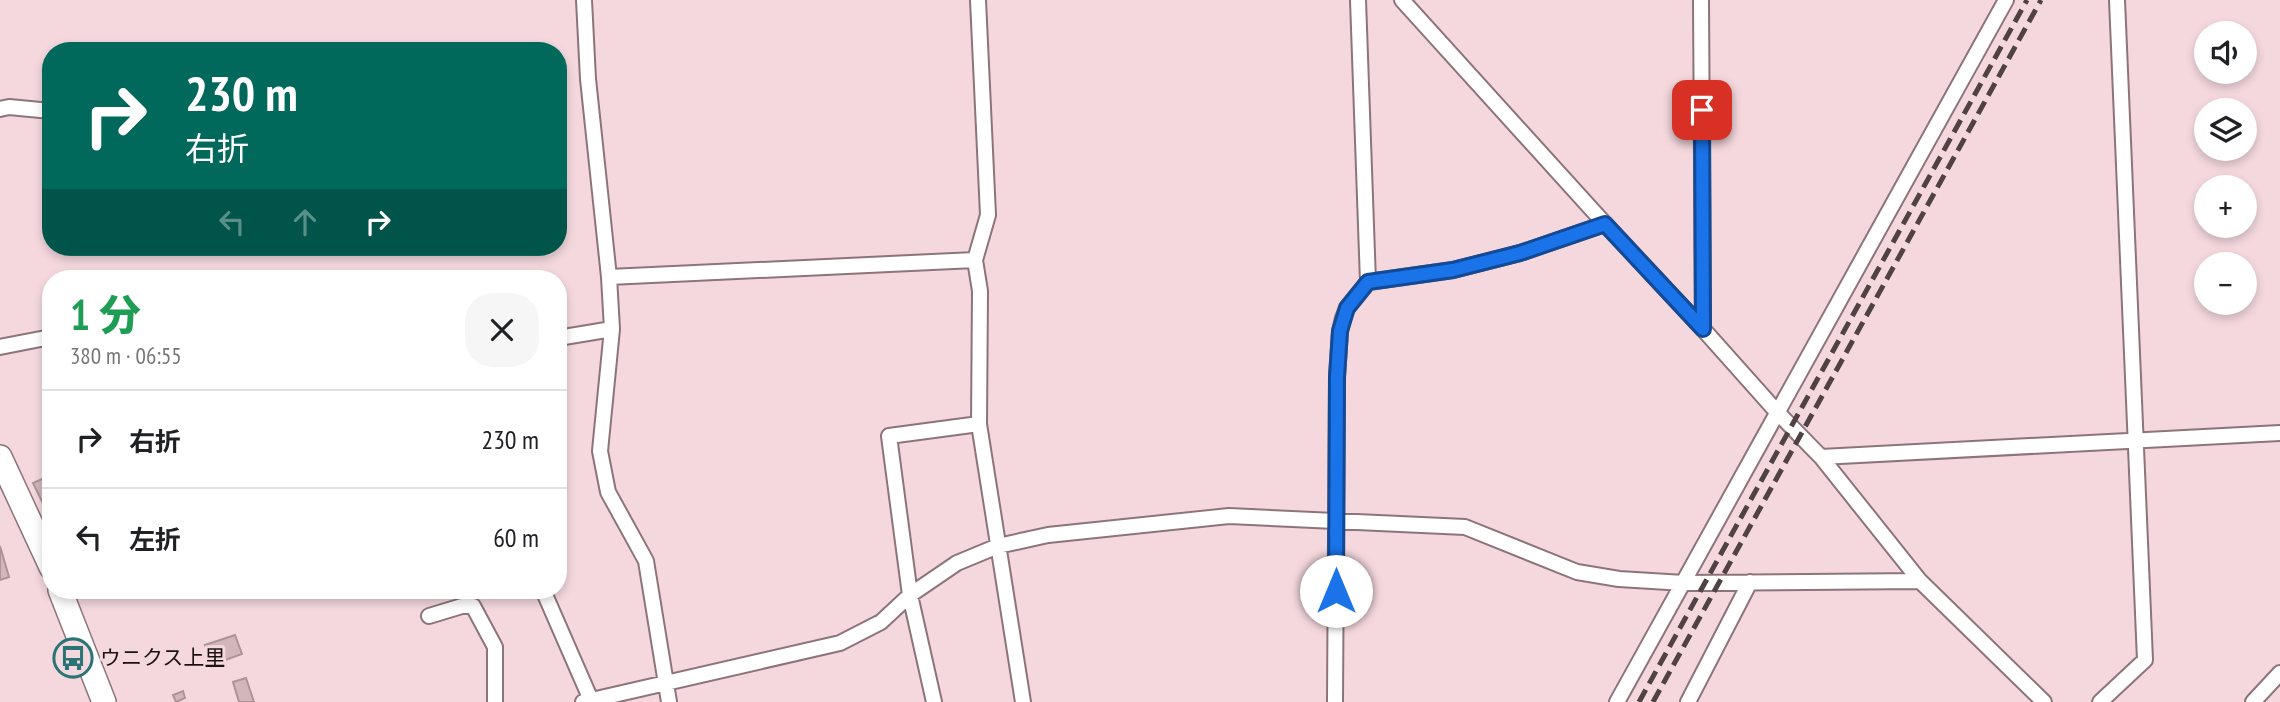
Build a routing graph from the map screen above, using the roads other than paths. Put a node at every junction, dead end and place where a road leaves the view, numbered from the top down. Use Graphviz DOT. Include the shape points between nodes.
graph roads {
  1 [pos="584,0"];
  2 [pos="978,0"];
  3 [pos="1358,0"];
  4 [pos="1402,0"];
  5 [pos="1701,0"];
  6 [pos="2006,0"];
  7 [pos="2117,0"];
  8 [pos="0,109"];
  9 [pos="42,110"];
  10 [pos="1605,224"];
  11 [pos="975,260"];
  12 [pos="609,277"];
  13 [pos="1368,282"];
  14 [pos="612,329"];
  15 [pos="1703,329"];
  16 [pos="567,336"];
  17 [pos="42,339"];
  18 [pos="0,347"];
  19 [pos="1777,412"];
  20 [pos="979,424"];
  21 [pos="2280,433"];
  22 [pos="2135,439"];
  23 [pos="0,457"];
  24 [pos="1821,457"];
  25 [pos="1336,520"];
  26 [pos="998,546"];
  27 [pos="42,548"];
  28 [pos="1920,580"];
  29 [pos="1750,582"];
  30 [pos="1684,583"];
  31 [pos="910,595"];
  32 [pos="64,599"];
  33 [pos="547,599"];
  34 [pos="429,617"];
  35 [pos="2280,673"];
  36 [pos="665,684"];
  37 [pos="587,701"];
  38 [pos="104,702"];
  39 [pos="495,702"];
  40 [pos="669,702"];
  41 [pos="934,702"];
  42 [pos="1023,702"];
  43 [pos="1335,702"];
  44 [pos="1616,702"];
  45 [pos="1688,702"];
  46 [pos="2044,702"];
  47 [pos="2100,702"];
  48 [pos="2253,702"];
  1 -- 12 [label="street"];
  2 -- 11 [label="street" via="988,215"];
  3 -- 13 [label="street"];
  4 -- 10 [label="street"];
  5 -- 15 [label="street"];
  6 -- 19 [label="street"];
  7 -- 22 [label="street"];
  8 -- 9 [label="street"];
  10 -- 13 [label="street" via="1453,270"];
  10 -- 15 [label="street"];
  11 -- 12 [label="street"];
  11 -- 20 [label="street" via="980,291"];
  12 -- 14 [label="street"];
  13 -- 25 [label="street" via="1347,308 1340,331"];
  14 -- 16 [label="street"];
  14 -- 36 [label="street" via="600,451 608,492 646,561"];
  15 -- 19 [label="street"];
  17 -- 18 [label="street"];
  19 -- 24 [label="street"];
  19 -- 30 [label="street"];
  20 -- 26 [label="street"];
  20 -- 31 [label="street" via="888,436"];
  21 -- 22 [label="street"];
  22 -- 24 [label="street"];
  22 -- 47 [label="street" via="2145,660"];
  23 -- 27 [label="main road"];
  24 -- 28 [label="street"];
  25 -- 26 [label="street" via="1229,516 1048,535"];
  25 -- 30 [label="street" via="1465,527 1577,572"];
  25 -- 43 [label="street"];
  26 -- 31 [label="street" via="957,563"];
  26 -- 42 [label="street"];
  28 -- 29 [label="street"];
  28 -- 46 [label="street"];
  29 -- 30 [label="street"];
  29 -- 45 [label="street"];
  30 -- 44 [label="street"];
  31 -- 36 [label="street" via="881,622 840,643"];
  31 -- 41 [label="street"];
  32 -- 38 [label="main road"];
  33 -- 37 [label="street"];
  34 -- 39 [label="street" via="473,606 495,647"];
  35 -- 48 [label="street"];
  36 -- 37 [label="street"];
  36 -- 40 [label="street"];
}
